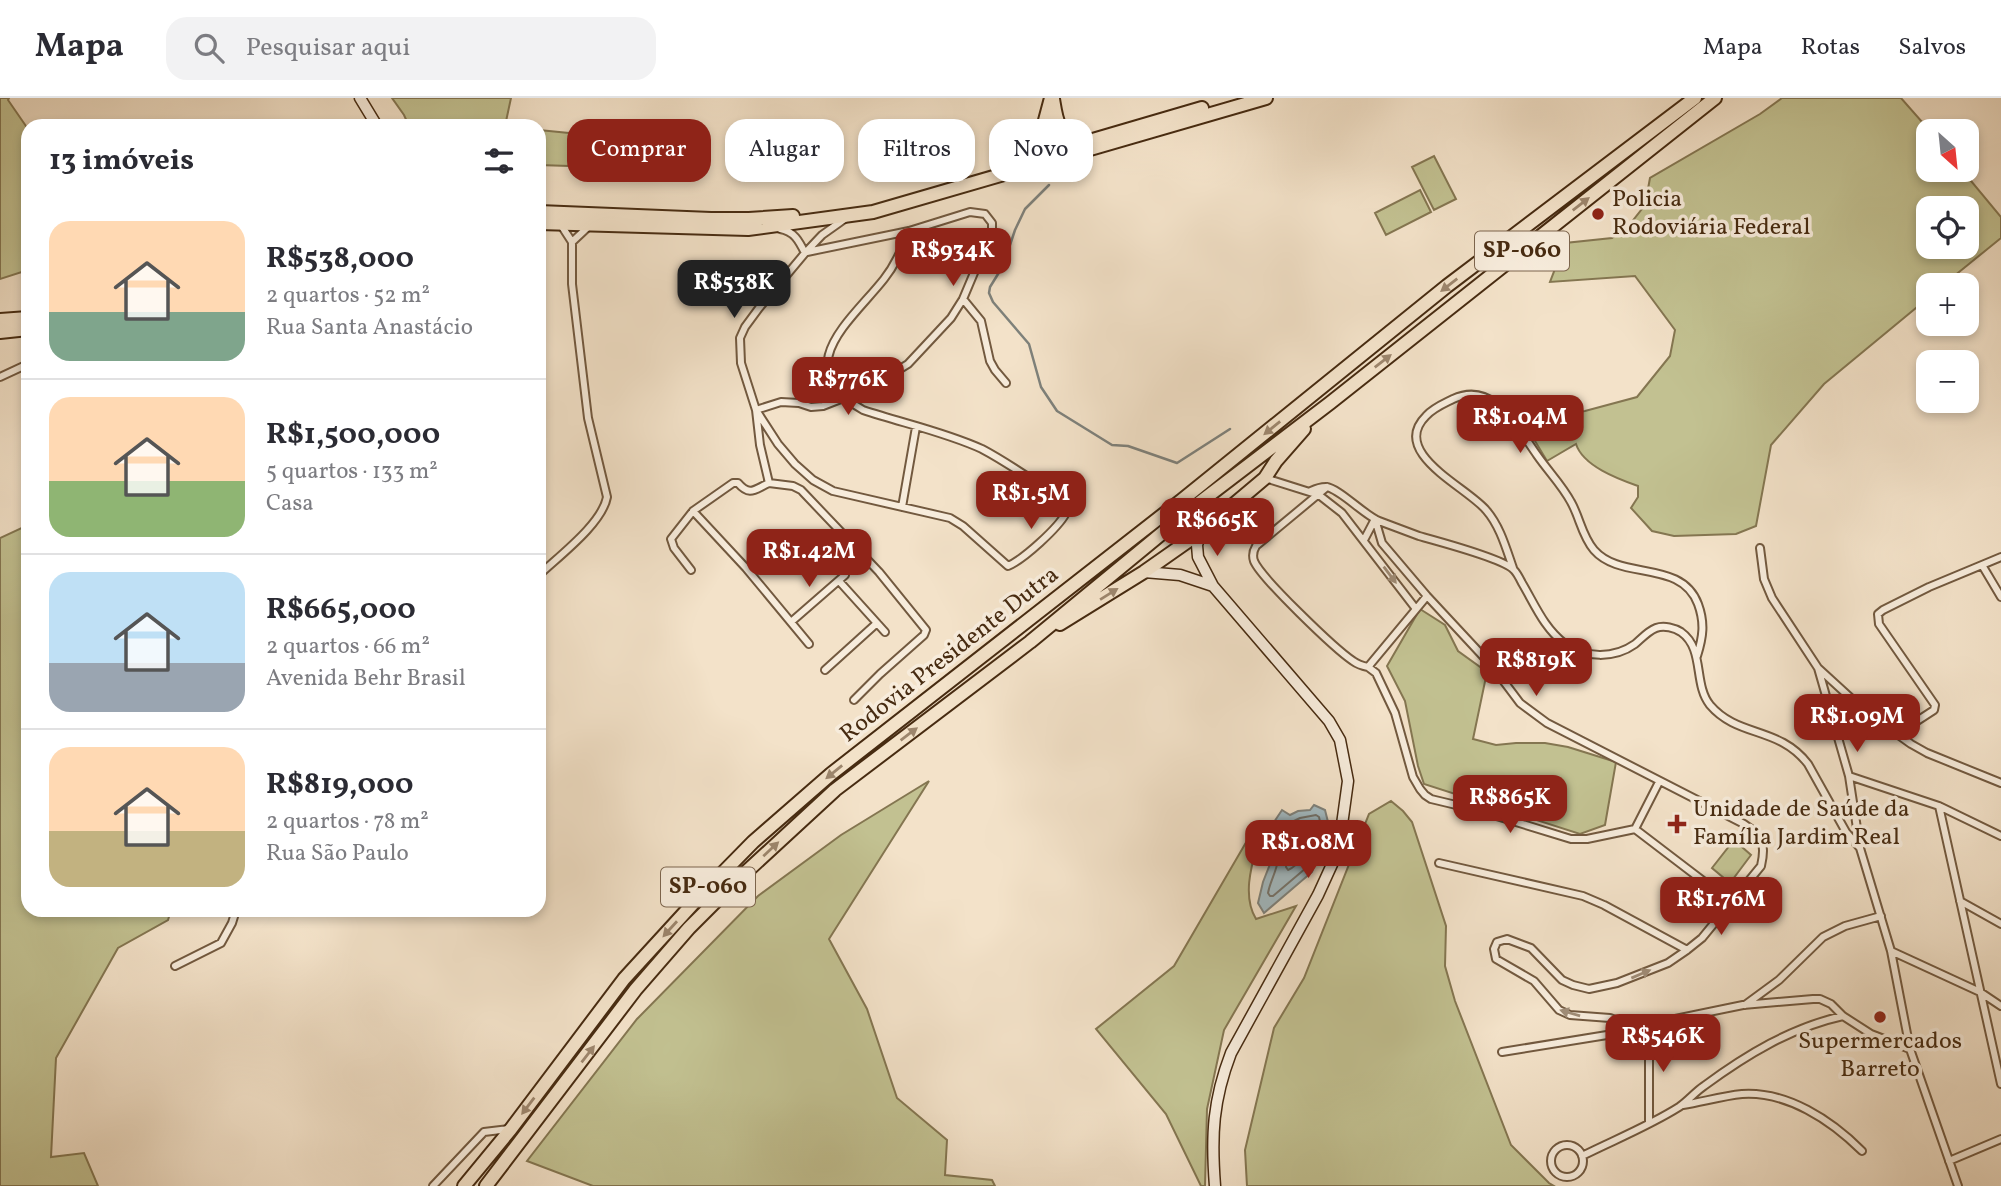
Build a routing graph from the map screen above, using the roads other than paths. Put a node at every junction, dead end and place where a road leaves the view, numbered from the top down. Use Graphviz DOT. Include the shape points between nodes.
graph roads {
  1 [pos="360,98"];
  2 [pos="1052,98"];
  3 [pos="1236,98"];
  4 [pos="1266,98"];
  5 [pos="1687,98"];
  6 [pos="1695,98"];
  7 [pos="1715,98"];
  8 [pos="1679,110"];
  9 [pos="373,119"];
  10 [pos="1046,119"];
  11 [pos="1056,119"];
  12 [pos="1093,139"];
  13 [pos="989,170"];
  14 [pos="546,212"];
  15 [pos="850,215"];
  16 [pos="546,223"];
  17 [pos="560,223"];
  18 [pos="591,224"];
  19 [pos="768,227"];
  20 [pos="909,230"];
  21 [pos="572,242"];
  22 [pos="805,253"];
  23 [pos="963,299"];
  24 [pos="21,318"];
  25 [pos="0,320"];
  26 [pos="21,330"];
  27 [pos="0,332"];
  28 [pos="21,367"];
  29 [pos="0,377"];
  30 [pos="1006,383"];
  31 [pos="846,398"];
  32 [pos="1325,406"];
  33 [pos="756,410"];
  34 [pos="916,427"];
  35 [pos="1265,478"];
  36 [pos="769,482"];
  37 [pos="1327,487"];
  38 [pos="1311,491"];
  39 [pos="1319,495"];
  40 [pos="902,507"];
  41 [pos="694,511"];
  42 [pos="1375,519"];
  43 [pos="1201,532"];
  44 [pos="1364,540"];
  45 [pos="1760,548"];
  46 [pos="2001,556"];
  47 [pos="1982,565"];
  48 [pos="1513,568"];
  49 [pos="546,569"];
  50 [pos="691,570"];
  51 [pos="1144,572"];
  52 [pos="1213,586"];
  53 [pos="1427,596"];
  54 [pos="2001,597"];
  55 [pos="1416,609"];
  56 [pos="792,622"];
  57 [pos="877,623"];
  58 [pos="885,632"];
  59 [pos="1030,642"];
  60 [pos="809,644"];
  61 [pos="1697,657"];
  62 [pos="1368,667"];
  63 [pos="1818,668"];
  64 [pos="825,670"];
  65 [pos="854,700"];
  66 [pos="1897,734"];
  67 [pos="1849,776"];
  68 [pos="1659,782"];
  69 [pos="2001,783"];
  70 [pos="1940,806"];
  71 [pos="1635,829"];
  72 [pos="2001,836"];
  73 [pos="1860,848"];
  74 [pos="1439,863"];
  75 [pos="1959,901"];
  76 [pos="1731,903"];
  77 [pos="1881,916"];
  78 [pos="234,917"];
  79 [pos="2001,924"];
  80 [pos="1687,950"];
  81 [pos="1891,951"];
  82 [pos="175,966"];
  83 [pos="1980,992"];
  84 [pos="1744,1005"];
  85 [pos="2001,1006"];
  86 [pos="1843,1016"];
  87 [pos="1649,1024"];
  88 [pos="1636,1027"];
  89 [pos="1910,1049"];
  90 [pos="1502,1052"];
  91 [pos="2001,1084"];
  92 [pos="1681,1106"];
  93 [pos="1649,1123"];
  94 [pos="511,1129"];
  95 [pos="2001,1139"];
  96 [pos="1861,1151"];
  97 [pos="1582,1156"];
  98 [pos="1948,1161"];
  99 [pos="433,1186"];
  100 [pos="464,1186"];
  101 [pos="486,1186"];
  102 [pos="1215,1186"];
  103 [pos="1958,1186"];
  1 -- 9 [label="street"];
  2 -- 10 [label="highway"];
  2 -- 11 [label="highway"];
  3 -- 12 [label="highway"];
  4 -- 15 [label="highway"];
  5 -- 8 [label="highway"];
  6 -- 8 [label="highway, Rodovia Presidente Dutra / SP-060"];
  32 -- 7 [label="highway, Rodovia Presidente Dutra / SP-060, one-way"];
  8 -- 94 [label="highway, Rodovia Presidente Dutra / SP-060, one-way" via="1447,286 831,774 753,842 624,979"];
  13 -- 14 [label="highway" via="871,204 798,215 711,219"];
  15 -- 19 [label="highway"];
  15 -- 22 [label="street"];
  16 -- 17 [label="highway"];
  17 -- 18 [label="highway"];
  17 -- 21 [label="street"];
  18 -- 19 [label="highway"];
  18 -- 21 [label="street"];
  19 -- 22 [label="street" via="787,230"];
  20 -- 22 [label="street"];
  20 -- 23 [label="street" via="970,212 989,217 992,230"];
  20 -- 31 [label="street" via="886,277 830,347 831,381"];
  21 -- 49 [label="street" via="572,284 588,418 607,497 598,517"];
  22 -- 33 [label="street" via="740,338 741,363"];
  23 -- 30 [label="street" via="981,321 989,361"];
  23 -- 31 [label="street" via="908,364"];
  24 -- 25 [label="highway"];
  26 -- 27 [label="highway"];
  28 -- 29 [label="street"];
  31 -- 33 [label="street" via="817,407 781,402"];
  31 -- 34 [label="street" via="863,410"];
  32 -- 35 [label="highway"];
  32 -- 59 [label="highway, Rodovia Presidente Dutra / SP-060"];
  33 -- 36 [label="street"];
  33 -- 40 [label="street" via="778,444 813,480 833,491"];
  34 -- 40 [label="street"];
  34 -- 40 [label="street" via="982,450 1057,496 1066,513 1062,522 1011,565 950,518"];
  35 -- 38 [label="street"];
  35 -- 43 [label="highway"];
  36 -- 41 [label="street" via="749,492 733,482"];
  36 -- 65 [label="street" via="801,490 879,572 926,630"];
  37 -- 38 [label="street"];
  37 -- 39 [label="street"];
  37 -- 42 [label="street"];
  38 -- 39 [label="street"];
  39 -- 44 [label="street" via="1342,513"];
  39 -- 62 [label="street" via="1256,546 1253,558 1336,648"];
  41 -- 50 [label="street" via="671,539"];
  41 -- 56 [label="street"];
  42 -- 44 [label="street"];
  42 -- 48 [label="street"];
  42 -- 53 [label="street" via="1382,543"];
  43 -- 51 [label="highway"];
  43 -- 52 [label="street" via="1198,557"];
  44 -- 55 [label="street, one-way"];
  45 -- 63 [label="street" via="1772,598"];
  46 -- 47 [label="street"];
  47 -- 54 [label="street"];
  47 -- 66 [label="street" via="1878,614 1879,624 1935,705"];
  48 -- 61 [label="street" via="1547,627 1578,651 1618,652 1665,627 1686,636"];
  48 -- 61 [label="street" via="1491,516 1427,462 1417,443 1415,435 1424,418 1468,394 1488,398 1503,409 1564,490 1596,553 1611,563 1660,573 1689,589 1702,617"];
  51 -- 52 [label="street" via="1180,575"];
  59 -- 51 [label="highway, one-way"];
  52 -- 102 [label="street" via="1329,721 1340,740 1348,781 1334,860 1221,1080 1214,1115"];
  53 -- 55 [label="street"];
  53 -- 68 [label="street" via="1520,703 1547,723"];
  55 -- 62 [label="street"];
  56 -- 57 [label="street" via="842,578"];
  56 -- 60 [label="street"];
  57 -- 58 [label="street"];
  57 -- 64 [label="street"];
  101 -- 59 [label="highway, Rodovia Presidente Dutra / SP-060, one-way" via="636,989 689,928 835,790"];
  61 -- 73 [label="street" via="1708,703 1730,722 1777,738 1801,754"];
  62 -- 71 [label="street" via="1376,673 1395,713 1413,777 1431,799 1571,839"];
  63 -- 66 [label="street"];
  63 -- 67 [label="street"];
  66 -- 69 [label="street" via="1927,753"];
  67 -- 70 [label="street"];
  67 -- 73 [label="street"];
  68 -- 71 [label="street"];
  68 -- 76 [label="street" via="1751,829 1763,843 1761,866"];
  70 -- 72 [label="street"];
  70 -- 75 [label="street"];
  71 -- 76 [label="street"];
  73 -- 77 [label="street"];
  74 -- 80 [label="street" via="1583,895"];
  75 -- 79 [label="street"];
  75 -- 83 [label="street"];
  76 -- 80 [label="street"];
  77 -- 81 [label="street"];
  77 -- 84 [label="street" via="1823,937 1779,980"];
  78 -- 82 [label="street" via="221,943"];
  88 -- 80 [label="street, one-way" via="1559,1010 1534,981 1496,959 1497,942 1507,939 1531,948 1562,980 1589,989 1633,978"];
  81 -- 83 [label="street"];
  81 -- 89 [label="street"];
  83 -- 85 [label="street"];
  83 -- 91 [label="street"];
  84 -- 86 [label="street" via="1819,999"];
  84 -- 87 [label="street"];
  86 -- 89 [label="street" via="1871,1034"];
  86 -- 92 [label="street" via="1790,1032 1702,1087"];
  87 -- 88 [label="street"];
  87 -- 93 [label="street"];
  88 -- 90 [label="street"];
  89 -- 98 [label="street"];
  92 -- 93 [label="street"];
  92 -- 96 [label="street" via="1742,1094 1762,1095 1817,1115"];
  93 -- 97 [label="street"];
  94 -- 99 [label="street" via="484,1132"];
  94 -- 100 [label="highway, Rodovia Presidente Dutra / SP-060"];
  95 -- 98 [label="street"];
  97 -- 97 [label="street" via="1575,1147 1564,1145 1550,1160 1553,1171 1562,1177 1572,1176 1583,1166"];
  98 -- 103 [label="street"];
}
